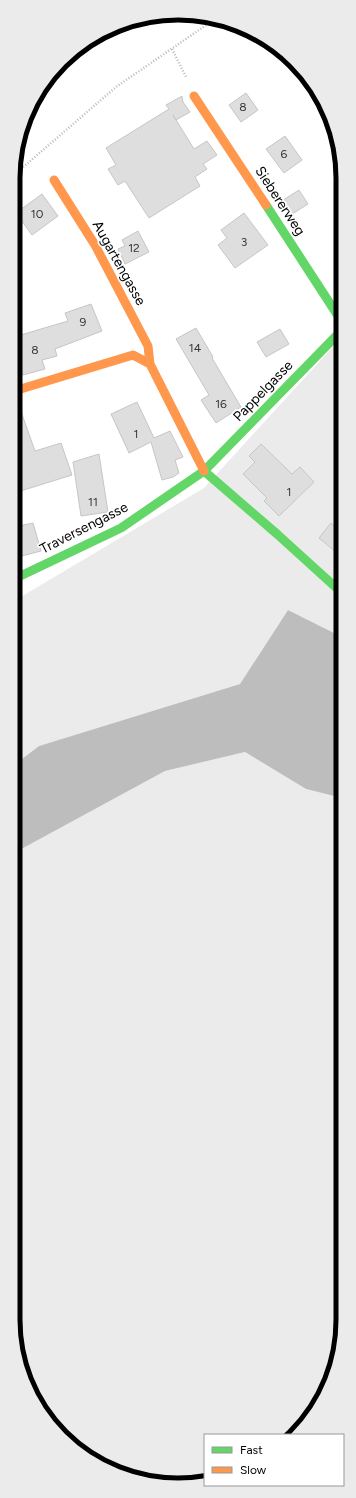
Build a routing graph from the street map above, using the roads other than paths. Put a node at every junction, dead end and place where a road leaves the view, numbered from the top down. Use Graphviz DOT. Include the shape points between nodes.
graph roads {
  1 [pos="194,96"];
  2 [pos="54,180"];
  3 [pos="336,313"];
  4 [pos="336,336"];
  5 [pos="150,364"];
  6 [pos="20,389"];
  7 [pos="204,471"];
  8 [pos="20,576"];
  9 [pos="336,588"];
  1 -- 3 [label="street, Siebererweg"];
  2 -- 5 [label="street, Augartengasse" via="95,245 148,346"];
  4 -- 7 [label="street, Pappelgasse"];
  5 -- 6 [label="street" via="133,355"];
  5 -- 7 [label="street, Augartengasse"];
  7 -- 8 [label="street, Traversengasse" via="121,528"];
  7 -- 9 [label="street"];
}
